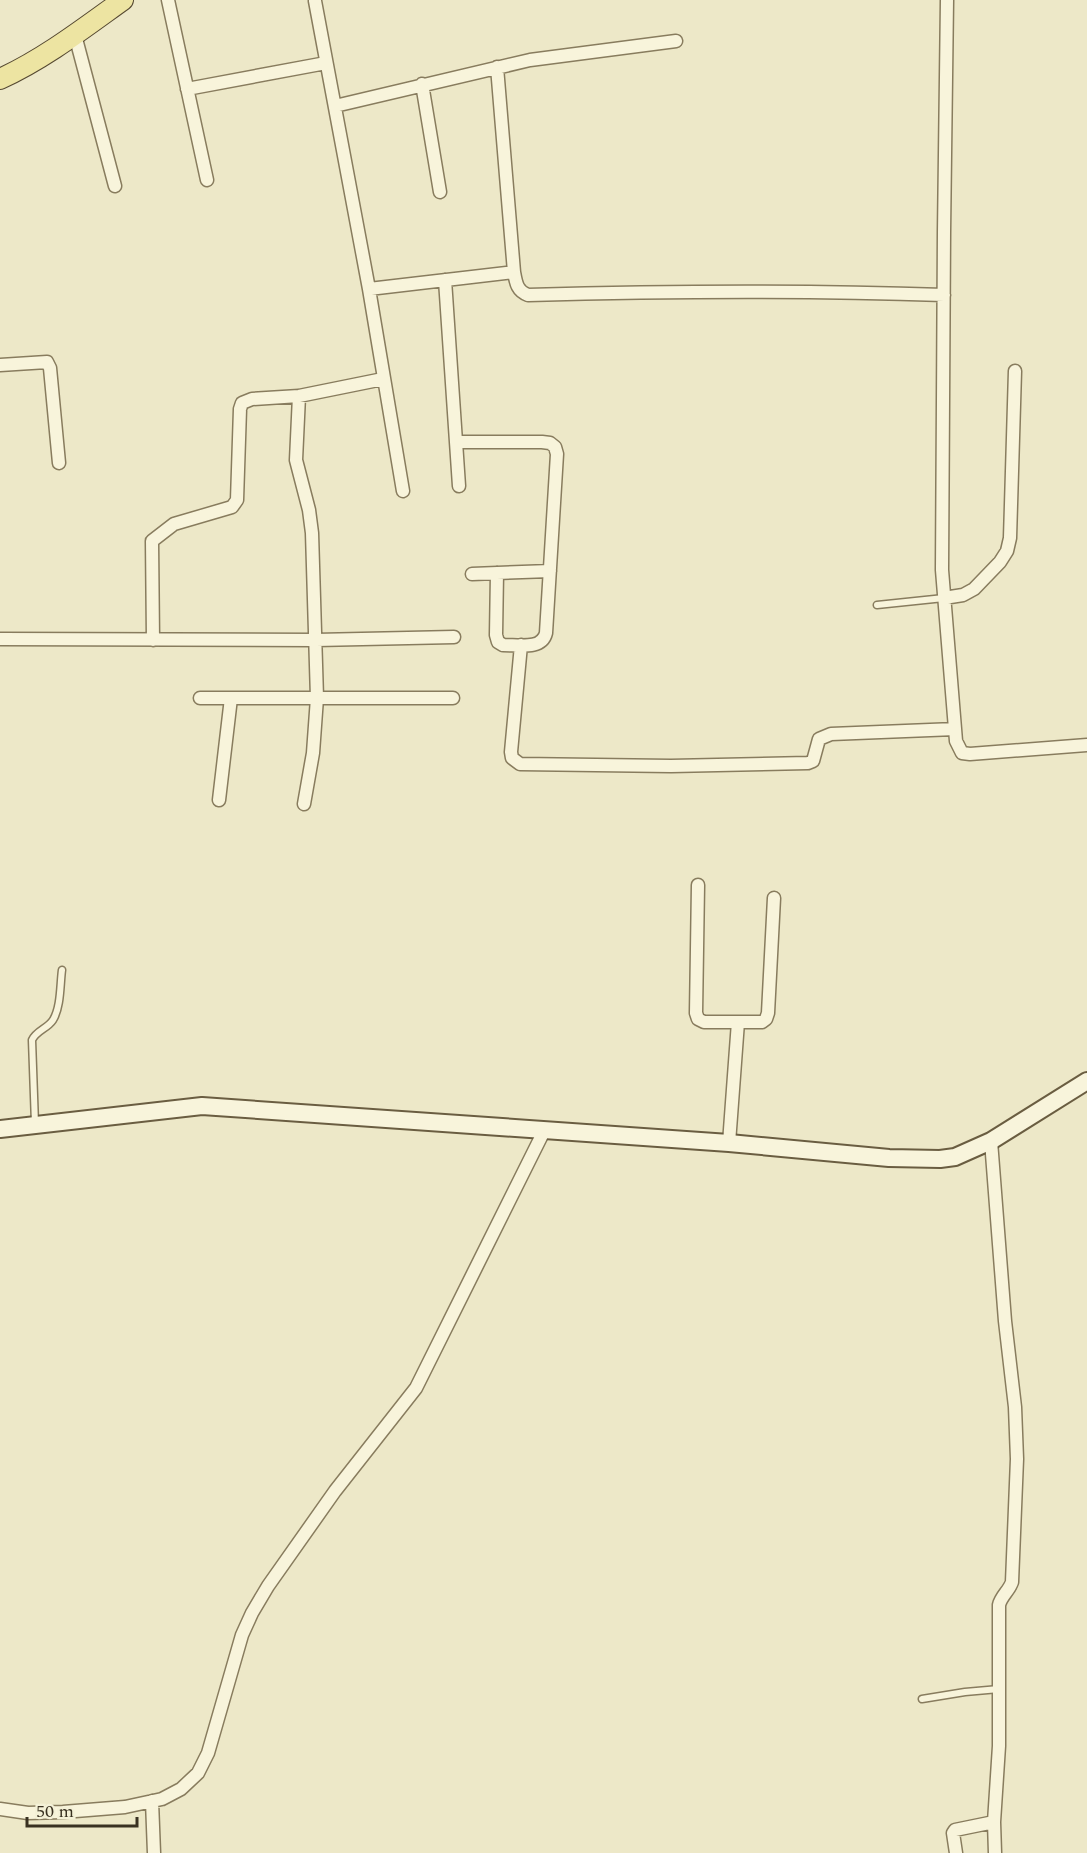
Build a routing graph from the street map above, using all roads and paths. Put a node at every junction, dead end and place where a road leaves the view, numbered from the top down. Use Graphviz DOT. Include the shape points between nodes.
graph roads {
  1 [pos="123,0"];
  2 [pos="168,0"];
  3 [pos="947,0"];
  4 [pos="315,1"];
  5 [pos="75,35"];
  6 [pos="676,40"];
  7 [pos="326,63"];
  8 [pos="497,67"];
  9 [pos="0,79"];
  10 [pos="422,84"];
  11 [pos="187,89"];
  12 [pos="335,106"];
  13 [pos="207,180"];
  14 [pos="115,186"];
  15 [pos="440,192"];
  16 [pos="514,272"];
  17 [pos="445,280"];
  18 [pos="369,289"];
  19 [pos="944,295"];
  20 [pos="0,365"];
  21 [pos="1015,370"];
  22 [pos="383,379"];
  23 [pos="299,396"];
  24 [pos="456,442"];
  25 [pos="59,463"];
  26 [pos="459,486"];
  27 [pos="403,491"];
  28 [pos="550,571"];
  29 [pos="497,573"];
  30 [pos="472,574"];
  31 [pos="944,598"];
  32 [pos="877,605"];
  33 [pos="454,637"];
  34 [pos="0,639"];
  35 [pos="153,640"];
  36 [pos="316,640"];
  37 [pos="521,645"];
  38 [pos="200,698"];
  39 [pos="231,698"];
  40 [pos="317,698"];
  41 [pos="453,698"];
  42 [pos="955,729"];
  43 [pos="1087,745"];
  44 [pos="219,800"];
  45 [pos="304,804"];
  46 [pos="698,885"];
  47 [pos="774,898"];
  48 [pos="62,970"];
  49 [pos="738,1022"];
  50 [pos="1087,1081"];
  51 [pos="35,1125"];
  52 [pos="0,1129"];
  53 [pos="544,1131"];
  54 [pos="990,1141"];
  55 [pos="729,1143"];
  56 [pos="999,1689"];
  57 [pos="922,1699"];
  58 [pos="152,1801"];
  59 [pos="0,1809"];
  60 [pos="994,1822"];
  61 [pos="154,1853"];
  62 [pos="956,1853"];
  63 [pos="995,1853"];
  1 -- 5 [label="main road"];
  2 -- 11 [label="street"];
  3 -- 19 [label="street"];
  4 -- 7 [label="street"];
  5 -- 9 [label="main road"];
  5 -- 14 [label="street"];
  6 -- 8 [label="street"];
  7 -- 11 [label="street"];
  7 -- 12 [label="street"];
  8 -- 10 [label="street"];
  8 -- 16 [label="street"];
  10 -- 12 [label="street"];
  10 -- 15 [label="street"];
  11 -- 13 [label="street"];
  12 -- 18 [label="street"];
  16 -- 17 [label="street"];
  16 -- 19 [label="street" via="516,284 528,295"];
  17 -- 18 [label="street"];
  17 -- 24 [label="street"];
  18 -- 22 [label="street"];
  19 -- 31 [label="street"];
  20 -- 25 [label="street" via="47,362"];
  21 -- 31 [label="street" via="1010,538 1006,551 974,589"];
  22 -- 23 [label="street"];
  22 -- 27 [label="street"];
  23 -- 35 [label="street" via="242,403 237,501 232,507 174,524 152,541"];
  23 -- 36 [label="street" via="296,460 312,532"];
  24 -- 26 [label="street"];
  24 -- 28 [label="street" via="542,442 555,447"];
  28 -- 29 [label="street"];
  28 -- 37 [label="street" via="544,640 540,644"];
  29 -- 30 [label="street"];
  29 -- 37 [label="street" via="498,642"];
  31 -- 32 [label="lane"];
  31 -- 42 [label="street"];
  33 -- 36 [label="street"];
  34 -- 35 [label="street"];
  35 -- 36 [label="street"];
  36 -- 40 [label="street"];
  37 -- 42 [label="street" via="511,752 520,764 808,763 813,761 819,739 831,734"];
  38 -- 39 [label="street"];
  39 -- 40 [label="street"];
  39 -- 44 [label="street"];
  40 -- 41 [label="street"];
  40 -- 45 [label="street"];
  42 -- 43 [label="street" via="958,748 970,754"];
  46 -- 49 [label="street" via="696,1014 704,1022"];
  47 -- 49 [label="street" via="768,1013 762,1022"];
  48 -- 51 [label="lane" via="53,1020 32,1040"];
  49 -- 55 [label="street"];
  50 -- 54 [label="street"];
  51 -- 52 [label="street"];
  51 -- 53 [label="street" via="202,1106"];
  53 -- 55 [label="street"];
  53 -- 58 [label="street" via="416,1388 335,1491 252,1613 208,1753 198,1773 181,1789"];
  54 -- 55 [label="street" via="940,1160"];
  54 -- 56 [label="street" via="1017,1459 1012,1582 999,1605"];
  56 -- 57 [label="lane"];
  56 -- 60 [label="street"];
  58 -- 59 [label="street" via="63,1812"];
  58 -- 61 [label="street"];
  60 -- 62 [label="street" via="955,1830"];
  60 -- 63 [label="street"];
}
